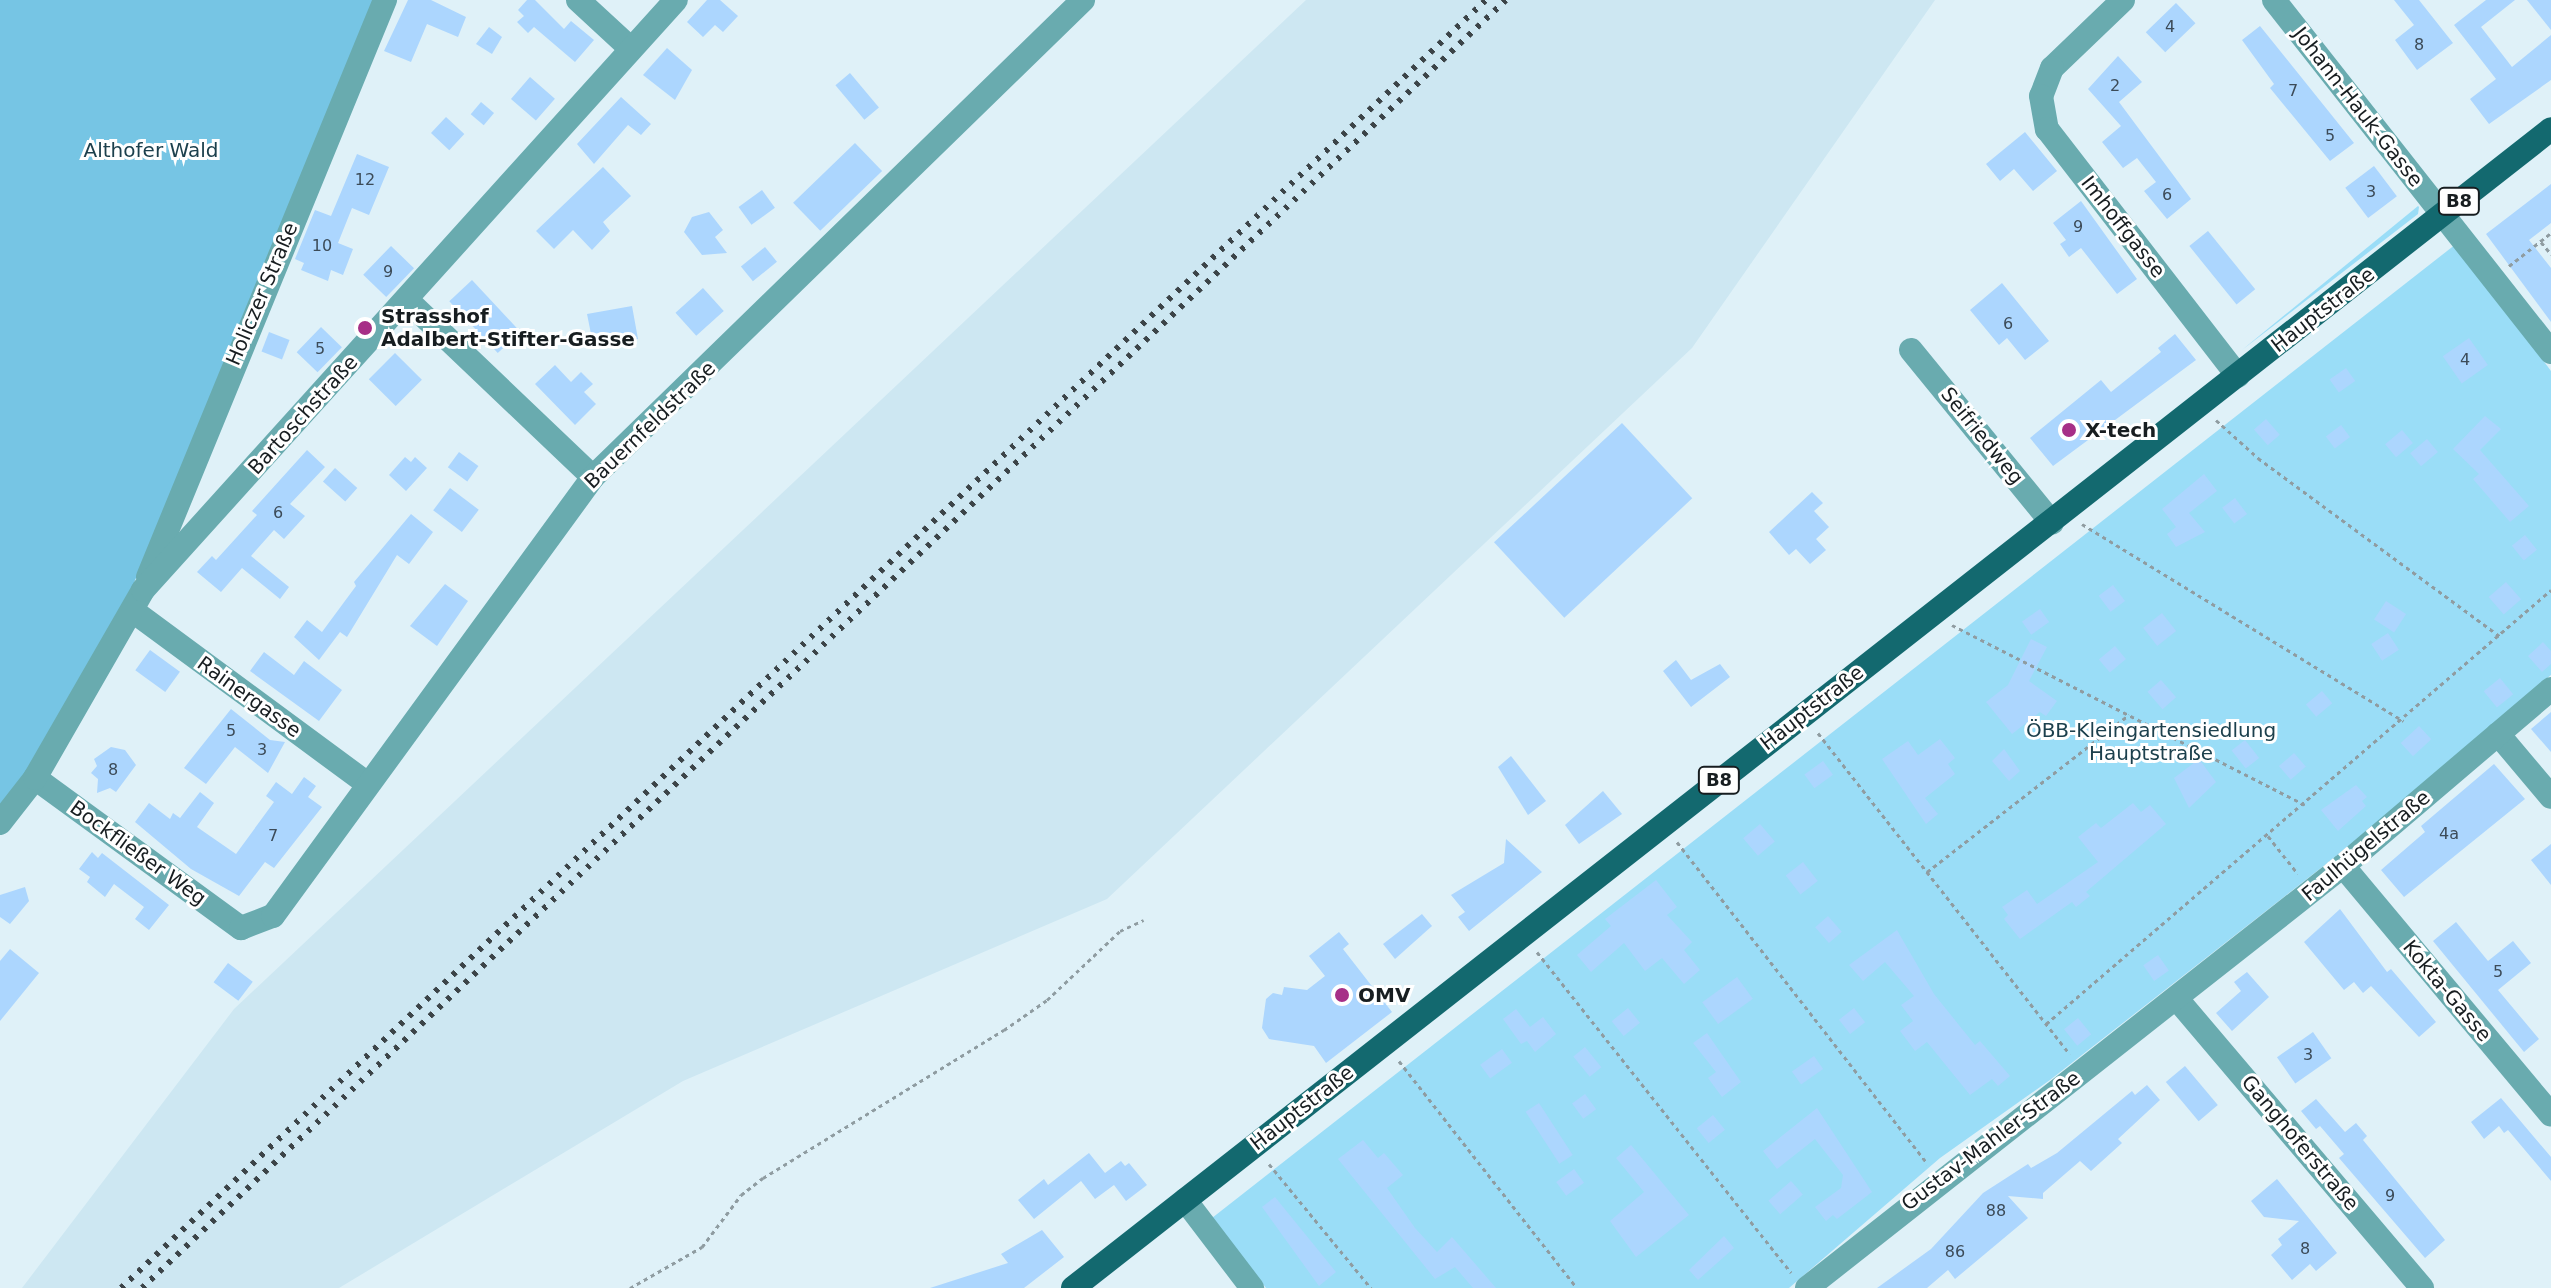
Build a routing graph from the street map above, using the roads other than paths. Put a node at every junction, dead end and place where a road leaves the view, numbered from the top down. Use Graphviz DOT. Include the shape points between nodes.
graph roads {
  1 [pos="385,0"];
  2 [pos="578,0"];
  3 [pos="676,0"];
  4 [pos="2123,0"];
  5 [pos="2274,0"];
  6 [pos="1069,6"];
  7 [pos="630,48"];
  8 [pos="2551,129"];
  9 [pos="2443,214"];
  10 [pos="408,301"];
  11 [pos="1911,350"];
  12 [pos="2551,352"];
  13 [pos="2238,376"];
  14 [pos="593,477"];
  15 [pos="2058,518"];
  16 [pos="138,601"];
  17 [pos="2551,689"];
  18 [pos="2498,734"];
  19 [pos="35,778"];
  20 [pos="365,782"];
  21 [pos="2551,797"];
  22 [pos="0,823"];
  23 [pos="2343,866"];
  24 [pos="241,928"];
  25 [pos="2177,999"];
  26 [pos="2551,1115"];
  27 [pos="1185,1200"];
  28 [pos="1800,1282"];
  29 [pos="1073,1288"];
  30 [pos="1252,1288"];
  31 [pos="2422,1288"];
  1 -- 16 [label="street, Holiczer Straße"];
  2 -- 7 [label="street"];
  3 -- 7 [label="street, Bartoschstraße"];
  4 -- 13 [label="street, Imhoffgasse" via="2052,68 2041,96 2047,129"];
  5 -- 9 [label="street, Johann-Hauk-Gasse"];
  6 -- 14 [label="street, Bauernfeldstraße" via="723,354"];
  7 -- 10 [label="street, Bartoschstraße"];
  8 -- 9 [label="main road, Hauptstraße / B8"];
  9 -- 12 [label="street, Johann-Hauk-Gasse"];
  9 -- 13 [label="main road, Hauptstraße / B8"];
  10 -- 14 [label="street"];
  10 -- 16 [label="street, Bartoschstraße"];
  11 -- 15 [label="street, Seifriedweg"];
  13 -- 15 [label="main road, Hauptstraße / B8"];
  14 -- 20 [label="street, Bauernfeldstraße"];
  15 -- 27 [label="main road, Hauptstraße / B8"];
  16 -- 19 [label="street, Bartoschstraße"];
  16 -- 20 [label="street, Rainergasse"];
  17 -- 18 [label="street, Faulhügelstraße"];
  18 -- 21 [label="street"];
  18 -- 23 [label="street, Faulhügelstraße"];
  19 -- 22 [label="street, Bartoschstraße"];
  19 -- 24 [label="street, Bockfließer Weg"];
  20 -- 24 [label="street, Bauernfeldstraße" via="273,916"];
  23 -- 25 [label="street, Faulhügelstraße"];
  23 -- 26 [label="street, Kokta-Gasse"];
  25 -- 28 [label="street, Gustav-Mahler-Straße"];
  25 -- 31 [label="street, Ganghoferstraße"];
  27 -- 29 [label="main road, Hauptstraße / B8"];
  27 -- 30 [label="street"];
}
